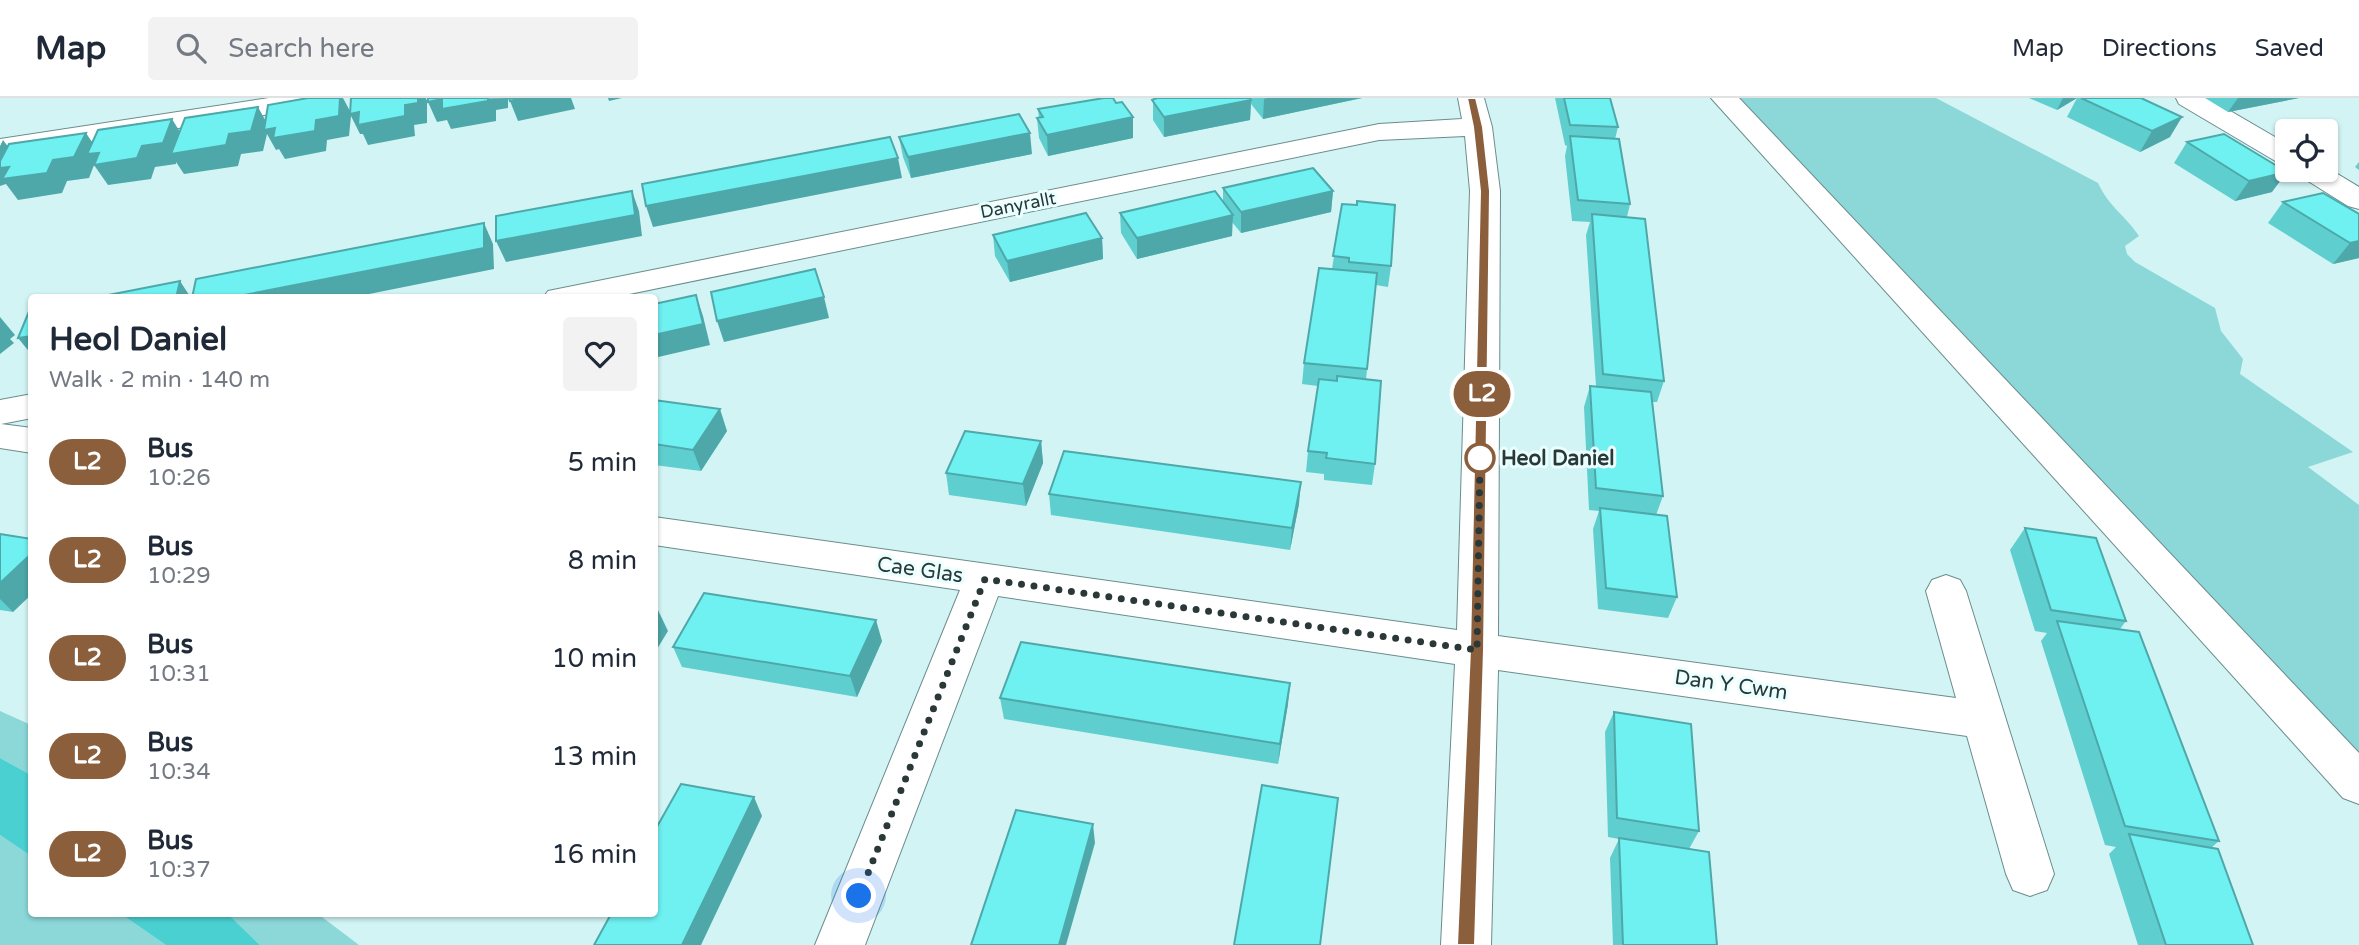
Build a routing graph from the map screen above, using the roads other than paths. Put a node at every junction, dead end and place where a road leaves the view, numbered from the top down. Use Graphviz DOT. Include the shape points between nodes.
graph roads {
  1 [pos="323,98"];
  2 [pos="1724,98"];
  3 [pos="2189,98"];
  4 [pos="1475,112"];
  5 [pos="0,147"];
  6 [pos="2275,149"];
  7 [pos="2330,182"];
  8 [pos="2359,200"];
  9 [pos="579,294"];
  10 [pos="28,407"];
  11 [pos="0,412"];
  12 [pos="0,436"];
  13 [pos="28,440"];
  14 [pos="658,532"];
  15 [pos="985,579"];
  16 [pos="1946,592"];
  17 [pos="1477,650"];
  18 [pos="1985,720"];
  19 [pos="2359,784"];
  20 [pos="2030,874"];
  21 [pos="840,945"];
  22 [pos="1466,945"];
  1 -- 5 [label="street"];
  2 -- 19 [label="street"];
  3 -- 6 [label="street"];
  4 -- 9 [label="street, Danyrallt"];
  4 -- 17 [label="street" via="1485,191"];
  7 -- 8 [label="street"];
  10 -- 11 [label="street"];
  12 -- 13 [label="street"];
  14 -- 15 [label="street, Cae Glas"];
  15 -- 17 [label="street, Cae Glas"];
  15 -- 21 [label="street"];
  16 -- 18 [label="street"];
  17 -- 18 [label="street, Dan Y Cwm"];
  17 -- 22 [label="street"];
  18 -- 20 [label="street"];
}
